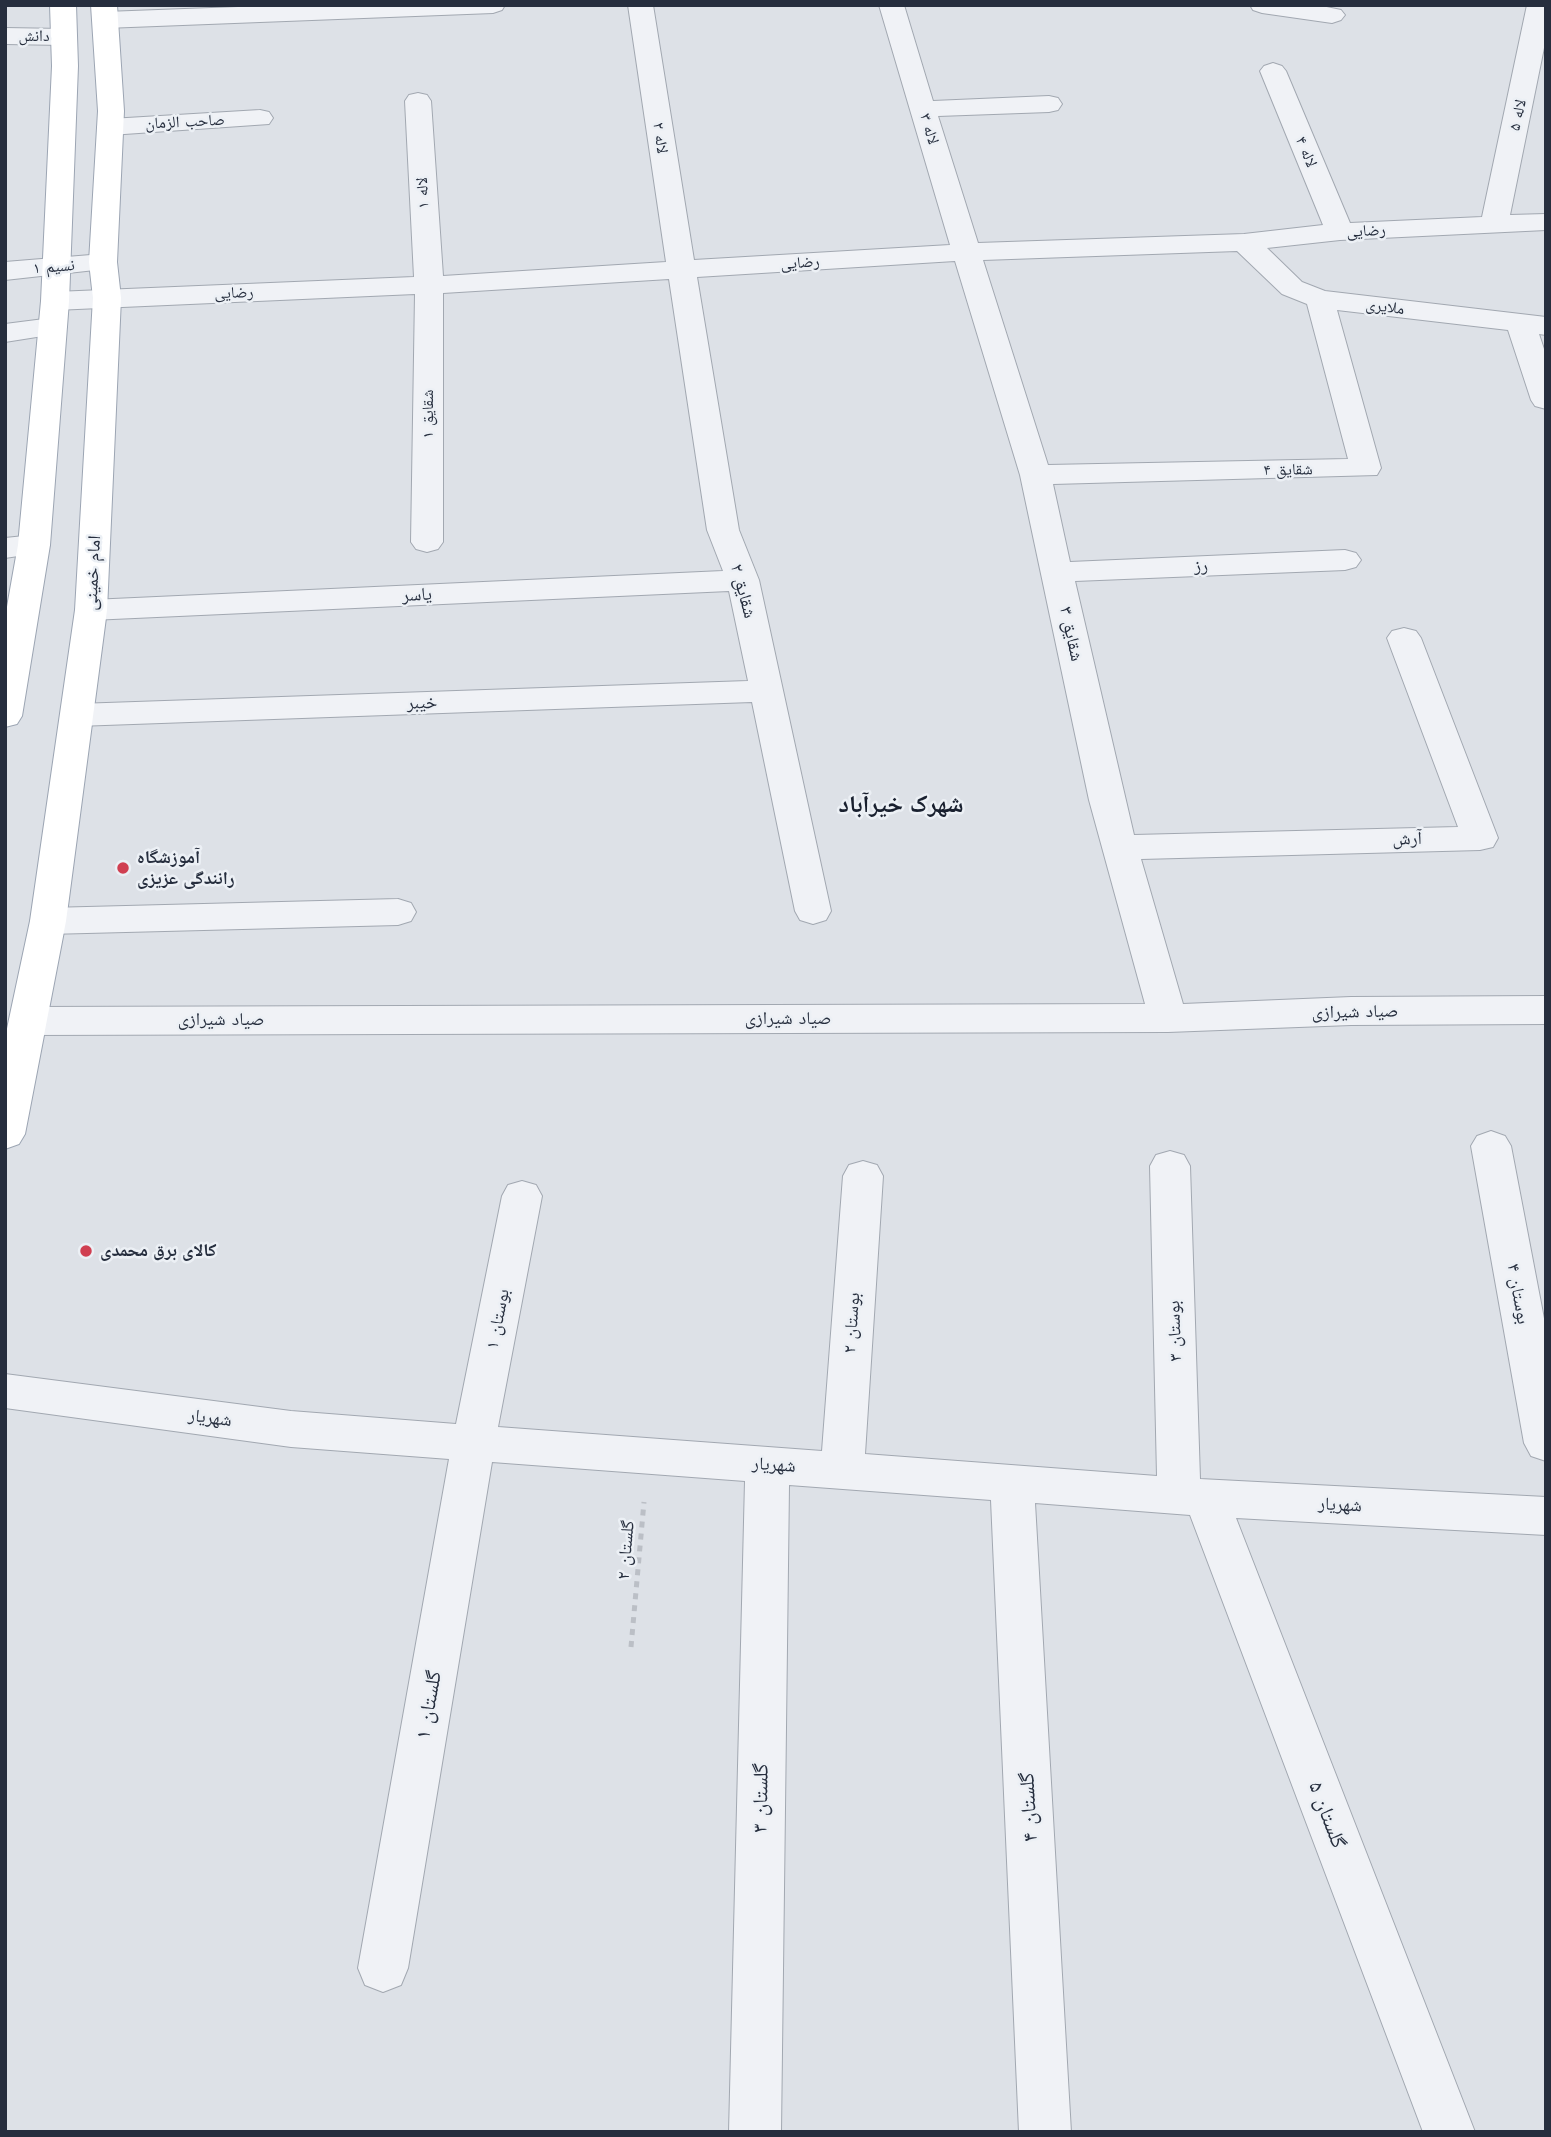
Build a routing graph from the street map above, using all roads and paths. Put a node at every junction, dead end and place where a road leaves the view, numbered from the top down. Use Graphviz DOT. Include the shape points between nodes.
graph roads {
  1 [pos="63,5"];
  2 [pos="493,5"];
  3 [pos="640,5"];
  4 [pos="891,5"];
  5 [pos="1262,5"];
  6 [pos="105,13"];
  7 [pos="1332,15"];
  8 [pos="1541,19"];
  9 [pos="5,36"];
  10 [pos="64,37"];
  11 [pos="1273,71"];
  12 [pos="418,102"];
  13 [pos="1049,104"];
  14 [pos="923,109"];
  15 [pos="260,118"];
  16 [pos="110,127"];
  17 [pos="1546,222"];
  18 [pos="1494,225"];
  19 [pos="1340,232"];
  20 [pos="1244,242"];
  21 [pos="966,253"];
  22 [pos="103,262"];
  23 [pos="54,267"];
  24 [pos="683,270"];
  25 [pos="5,271"];
  26 [pos="429,285"];
  27 [pos="107,298"];
  28 [pos="1320,299"];
  29 [pos="54,314"];
  30 [pos="1533,324"];
  31 [pos="5,333"];
  32 [pos="1546,400"];
  33 [pos="1035,475"];
  34 [pos="427,542"];
  35 [pos="20,547"];
  36 [pos="1345,560"];
  37 [pos="1057,572"];
  38 [pos="743,580"];
  39 [pos="91,610"];
  40 [pos="1404,638"];
  41 [pos="767,691"];
  42 [pos="77,715"];
  43 [pos="5,716"];
  44 [pos="1120,847"];
  45 [pos="813,911"];
  46 [pos="398,912"];
  47 [pos="48,920"];
  48 [pos="1546,1010"];
  49 [pos="1168,1018"];
  50 [pos="30,1021"];
  51 [pos="5,1134"];
  52 [pos="1491,1146"];
  53 [pos="1170,1166"];
  54 [pos="863,1176"];
  55 [pos="522,1196"];
  56 [pos="5,1391"];
  57 [pos="474,1442"];
  58 [pos="1546,1443"];
  59 [pos="648,1455"];
  60 [pos="767,1465"];
  61 [pos="842,1471"];
  62 [pos="1012,1483"];
  63 [pos="1193,1497"];
  64 [pos="1546,1516"];
  65 [pos="631,1647"];
  66 [pos="383,1968"];
  67 [pos="755,2132"];
  68 [pos="1045,2132"];
  69 [pos="1449,2132"];
  1 -- 10 [label="main road"];
  2 -- 6 [label="street"];
  3 -- 24 [label="street, لاله ۲"];
  4 -- 14 [label="street, لاله ۳"];
  5 -- 7 [label="street"];
  6 -- 16 [label="main road, امام خمینی"];
  8 -- 18 [label="street, لاله ۵"];
  9 -- 10 [label="street, دانش"];
  10 -- 23 [label="main road"];
  11 -- 19 [label="street, لاله ۴"];
  12 -- 26 [label="street, لاله ۱"];
  13 -- 14 [label="street"];
  14 -- 21 [label="street, لاله ۳"];
  15 -- 16 [label="street, صاحب الزمان"];
  16 -- 22 [label="main road, امام خمینی"];
  17 -- 18 [label="street, رضایی"];
  18 -- 19 [label="street, رضایی"];
  19 -- 20 [label="street, رضایی"];
  20 -- 21 [label="street, رضایی"];
  20 -- 28 [label="street, ملایری" via="1292,288"];
  21 -- 24 [label="street, رضایی"];
  21 -- 33 [label="street, شقایق ۳"];
  22 -- 23 [label="street, نسیم ۱"];
  22 -- 27 [label="main road, امام خمینی"];
  23 -- 25 [label="street, نسیم ۱"];
  23 -- 29 [label="main road"];
  24 -- 26 [label="street, رضایی"];
  24 -- 38 [label="street, شقایق ۲" via="723,530"];
  26 -- 27 [label="street, رضایی"];
  26 -- 34 [label="street, شقایق ۱"];
  27 -- 29 [label="street, رضایی"];
  27 -- 39 [label="main road, امام خمینی"];
  28 -- 30 [label="street, ملایری"];
  28 -- 33 [label="street, شقایق ۴" via="1366,468"];
  29 -- 31 [label="street, رضایی"];
  29 -- 35 [label="main road"];
  30 -- 32 [label="street"];
  33 -- 37 [label="street, شقایق ۳"];
  35 -- 43 [label="main road"];
  36 -- 37 [label="street, رز"];
  37 -- 44 [label="street, شقایق ۳"];
  38 -- 39 [label="street, یاسر"];
  38 -- 41 [label="street, شقایق ۲"];
  39 -- 42 [label="main road, امام خمینی"];
  40 -- 44 [label="street, آرش" via="1480,838"];
  41 -- 42 [label="street, خیبر"];
  41 -- 45 [label="street, شقایق ۲"];
  42 -- 47 [label="main road, امام خمینی"];
  44 -- 49 [label="street, شقایق ۳"];
  46 -- 47 [label="street"];
  47 -- 50 [label="main road, امام خمینی"];
  48 -- 49 [label="street, صیاد شیرازی"];
  49 -- 50 [label="street, صیاد شیرازی"];
  50 -- 51 [label="main road, امام خمینی"];
  52 -- 58 [label="street, بوستان ۴"];
  53 -- 63 [label="street, بوستان ۳"];
  54 -- 61 [label="street, بوستان ۲"];
  55 -- 57 [label="street, بوستان ۱"];
  56 -- 57 [label="street, شهریار" via="291,1429"];
  57 -- 59 [label="street, شهریار"];
  57 -- 66 [label="street, گلستان ۱"];
  59 -- 60 [label="street, شهریار"];
  59 -- 65 [label="path, گلستان ۲"];
  60 -- 61 [label="street, شهریار"];
  60 -- 67 [label="street, گلستان ۳"];
  61 -- 62 [label="street, شهریار"];
  62 -- 63 [label="street, شهریار"];
  62 -- 68 [label="street, گلستان ۴"];
  63 -- 64 [label="street, شهریار"];
  63 -- 69 [label="street, گلستان ۵"];
}
